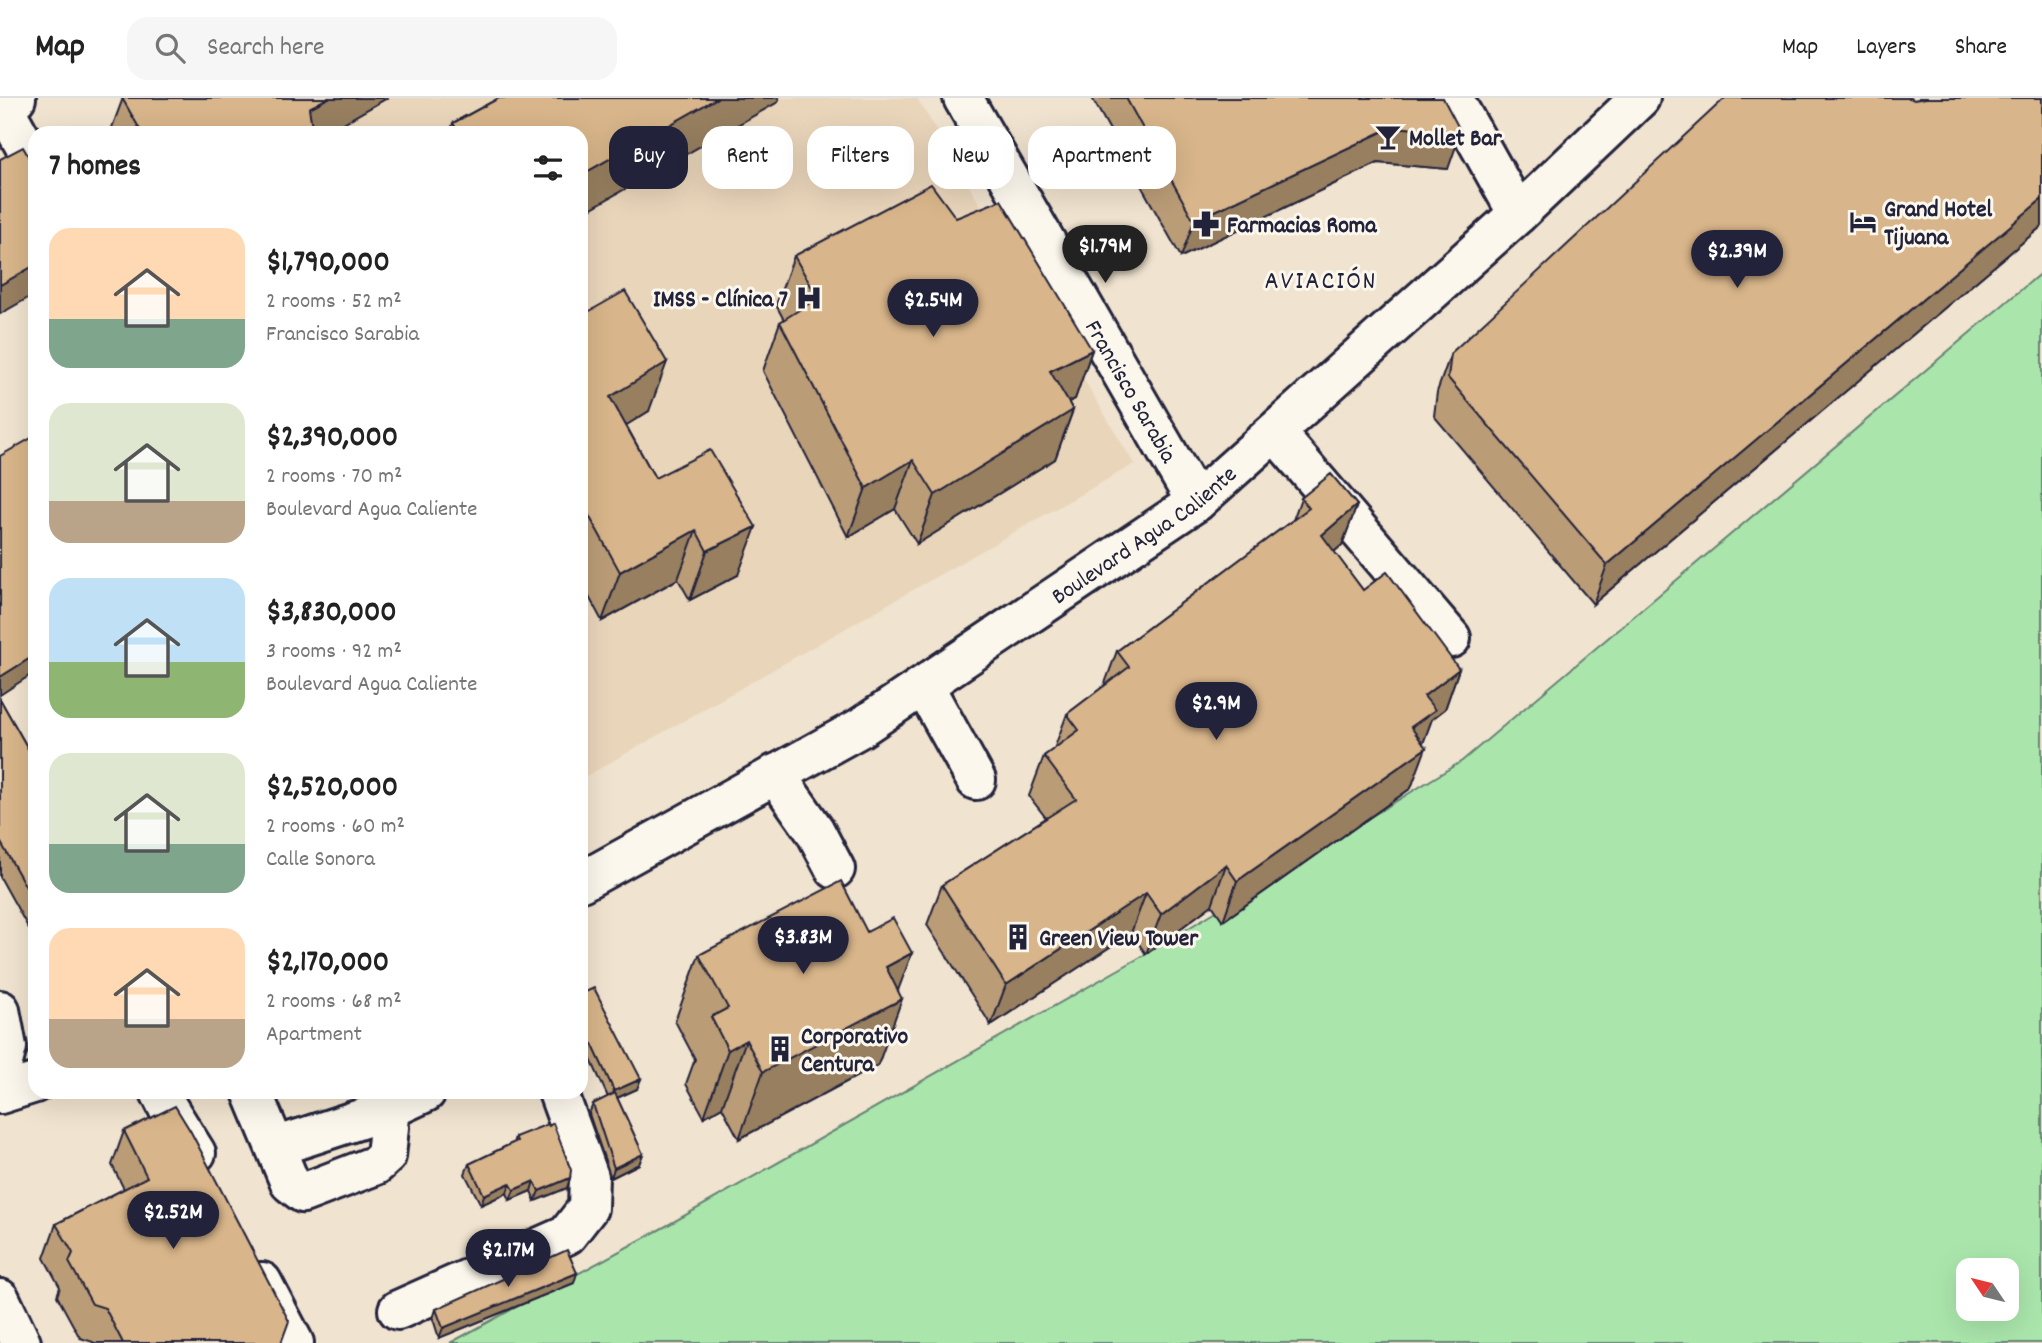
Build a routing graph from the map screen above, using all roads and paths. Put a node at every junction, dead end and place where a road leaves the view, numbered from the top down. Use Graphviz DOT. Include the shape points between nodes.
graph roads {
  1 [pos="963,98"];
  2 [pos="1453,98"];
  3 [pos="1640,98"];
  4 [pos="5,103"];
  5 [pos="28,150"];
  6 [pos="1518,214"];
  7 [pos="1275,432"];
  8 [pos="1196,502"];
  9 [pos="1451,638"];
  10 [pos="924,686"];
  11 [pos="775,774"];
  12 [pos="976,780"];
  13 [pos="835,869"];
  14 [pos="588,878"];
  15 [pos="0,1010"];
  16 [pos="0,1074"];
  17 [pos="28,1085"];
  18 [pos="0,1094"];
  19 [pos="164,1099"];
  20 [pos="255,1099"];
  21 [pos="411,1099"];
  22 [pos="561,1099"];
  23 [pos="386,1111"];
  24 [pos="275,1147"];
  25 [pos="209,1179"];
  26 [pos="246,1249"];
  27 [pos="0,1299"];
  28 [pos="398,1310"];
  29 [pos="21,1343"];
  30 [pos="294,1343"];
  1 -- 8 [label="main road, Francisco Sarabia"];
  2 -- 6 [label="main road"];
  3 -- 6 [label="main road, Boulevard Agua Caliente"];
  4 -- 5 [label="main road"];
  6 -- 7 [label="main road, Boulevard Agua Caliente"];
  7 -- 8 [label="main road, Boulevard Agua Caliente"];
  7 -- 9 [label="main road"];
  8 -- 10 [label="main road, Boulevard Agua Caliente"];
  10 -- 11 [label="main road, Boulevard Agua Caliente" via="860,728"];
  10 -- 12 [label="main road"];
  11 -- 13 [label="main road"];
  11 -- 14 [label="main road, Boulevard Agua Caliente"];
  15 -- 16 [label="main road" via="7,1047"];
  17 -- 18 [label="main road"];
  19 -- 25 [label="main road"];
  20 -- 24 [label="main road"];
  21 -- 23 [label="main road"];
  22 -- 28 [label="main road" via="590,1177 588,1208 567,1235"];
  23 -- 24 [label="main road"];
  23 -- 24 [label="main road" via="386,1156 376,1165 303,1193 290,1183"];
  26 -- 30 [label="main road"];
  27 -- 29 [label="main road"];
}
